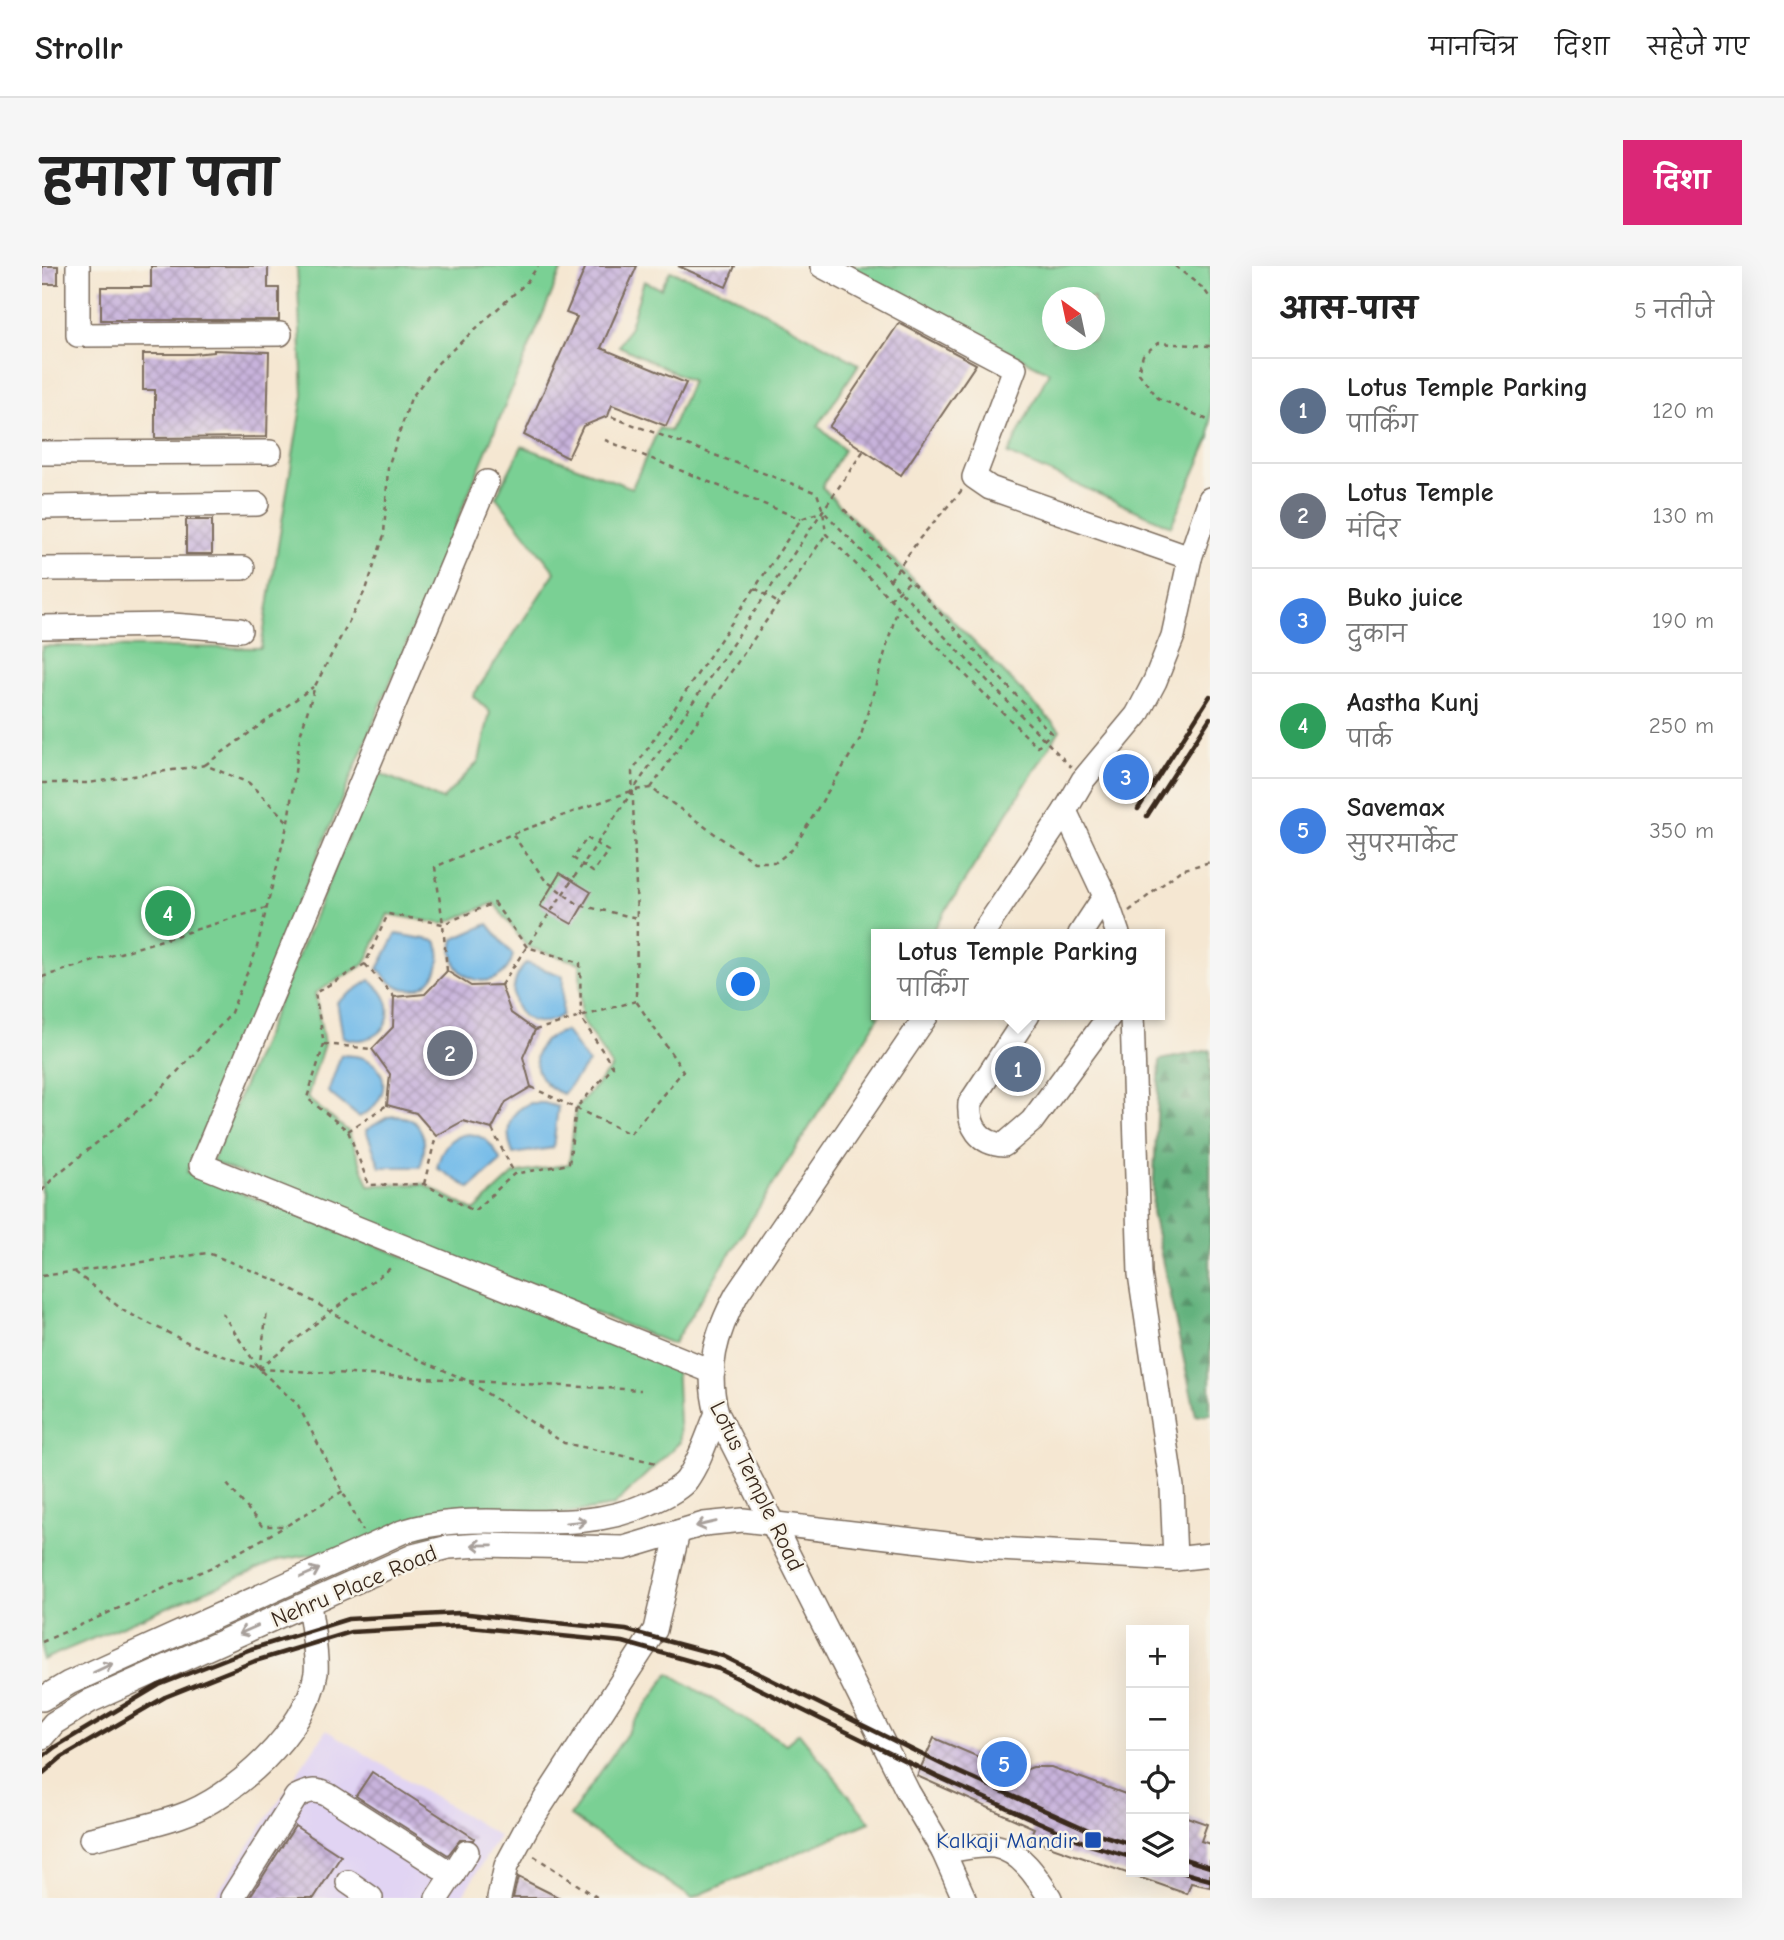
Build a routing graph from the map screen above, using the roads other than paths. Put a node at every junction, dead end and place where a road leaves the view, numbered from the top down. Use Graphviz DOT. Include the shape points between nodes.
graph roads {
  1 [pos="78,266"];
  2 [pos="822,266"];
  3 [pos="280,334"];
  4 [pos="270,452"];
  5 [pos="42,453"];
  6 [pos="487,482"];
  7 [pos="1210,499"];
  8 [pos="257,503"];
  9 [pos="42,507"];
  10 [pos="1190,558"];
  11 [pos="243,568"];
  12 [pos="42,569"];
  13 [pos="42,627"];
  14 [pos="240,630"];
  15 [pos="1065,811"];
  16 [pos="1105,896"];
  17 [pos="1117,928"];
  18 [pos="985,929"];
  19 [pos="1083,929"];
  20 [pos="924,1020"];
  21 [pos="1025,1020"];
  22 [pos="1106,1020"];
  23 [pos="1132,1020"];
  24 [pos="713,1372"];
  25 [pos="717,1413"];
  26 [pos="774,1525"];
  27 [pos="678,1532"];
  28 [pos="1210,1555"];
  29 [pos="1175,1559"];
  30 [pos="309,1603"];
  31 [pos="42,1699"];
  32 [pos="42,1737"];
  33 [pos="91,1839"];
  34 [pos="943,1851"];
  35 [pos="467,1852"];
  36 [pos="453,1875"];
  37 [pos="348,1882"];
  38 [pos="232,1898"];
  39 [pos="370,1898"];
  40 [pos="437,1898"];
  41 [pos="499,1898"];
  42 [pos="964,1898"];
  43 [pos="1050,1898"];
  1 -- 3 [label="street" via="78,335"];
  2 -- 10 [label="street" via="1015,368 974,477 990,488"];
  4 -- 5 [label="street"];
  6 -- 24 [label="street" via="201,1165"];
  7 -- 10 [label="street"];
  8 -- 9 [label="street"];
  10 -- 15 [label="street" via="1173,636 1155,681 1137,715 1083,779"];
  11 -- 12 [label="street"];
  13 -- 14 [label="street" via="172,625"];
  15 -- 16 [label="street"];
  15 -- 18 [label="street"];
  16 -- 17 [label="street"];
  16 -- 19 [label="street"];
  20 -- 24 [label="street, Lotus Temple Road" via="737,1294 721,1323"];
  21 -- 22 [label="street" via="970,1104 974,1130 993,1144 1004,1145 1032,1121"];
  23 -- 29 [label="street" via="1140,1274 1172,1487"];
  24 -- 25 [label="street, Lotus Temple Road" via="711,1392"];
  25 -- 26 [label="street, Lotus Temple Road"];
  31 -- 25 [label="street, Nehru Place Road, one-way" via="81,1677 427,1524 454,1520 571,1523 632,1511 683,1484"];
  26 -- 27 [label="street, Nehru Place Road, one-way" via="723,1521"];
  26 -- 29 [label="street, Nehru Place Road" via="981,1548"];
  26 -- 34 [label="street, Lotus Temple Road" via="908,1792"];
  27 -- 30 [label="street, Nehru Place Road, one-way" via="624,1548 449,1546 413,1556"];
  27 -- 41 [label="street" via="655,1630 517,1845 506,1866"];
  28 -- 29 [label="street, Nehru Place Road"];
  30 -- 32 [label="street, Nehru Place Road, one-way" via="90,1701 54,1723"];
  30 -- 33 [label="street" via="316,1672 300,1713 261,1764 236,1785 181,1816"];
  34 -- 42 [label="street, Lotus Temple Road"];
  34 -- 43 [label="street" via="994,1846 1034,1871"];
  35 -- 36 [label="street"];
  36 -- 38 [label="street" via="328,1796 308,1790 296,1797"];
  36 -- 40 [label="street"];
  37 -- 39 [label="street"];
}
